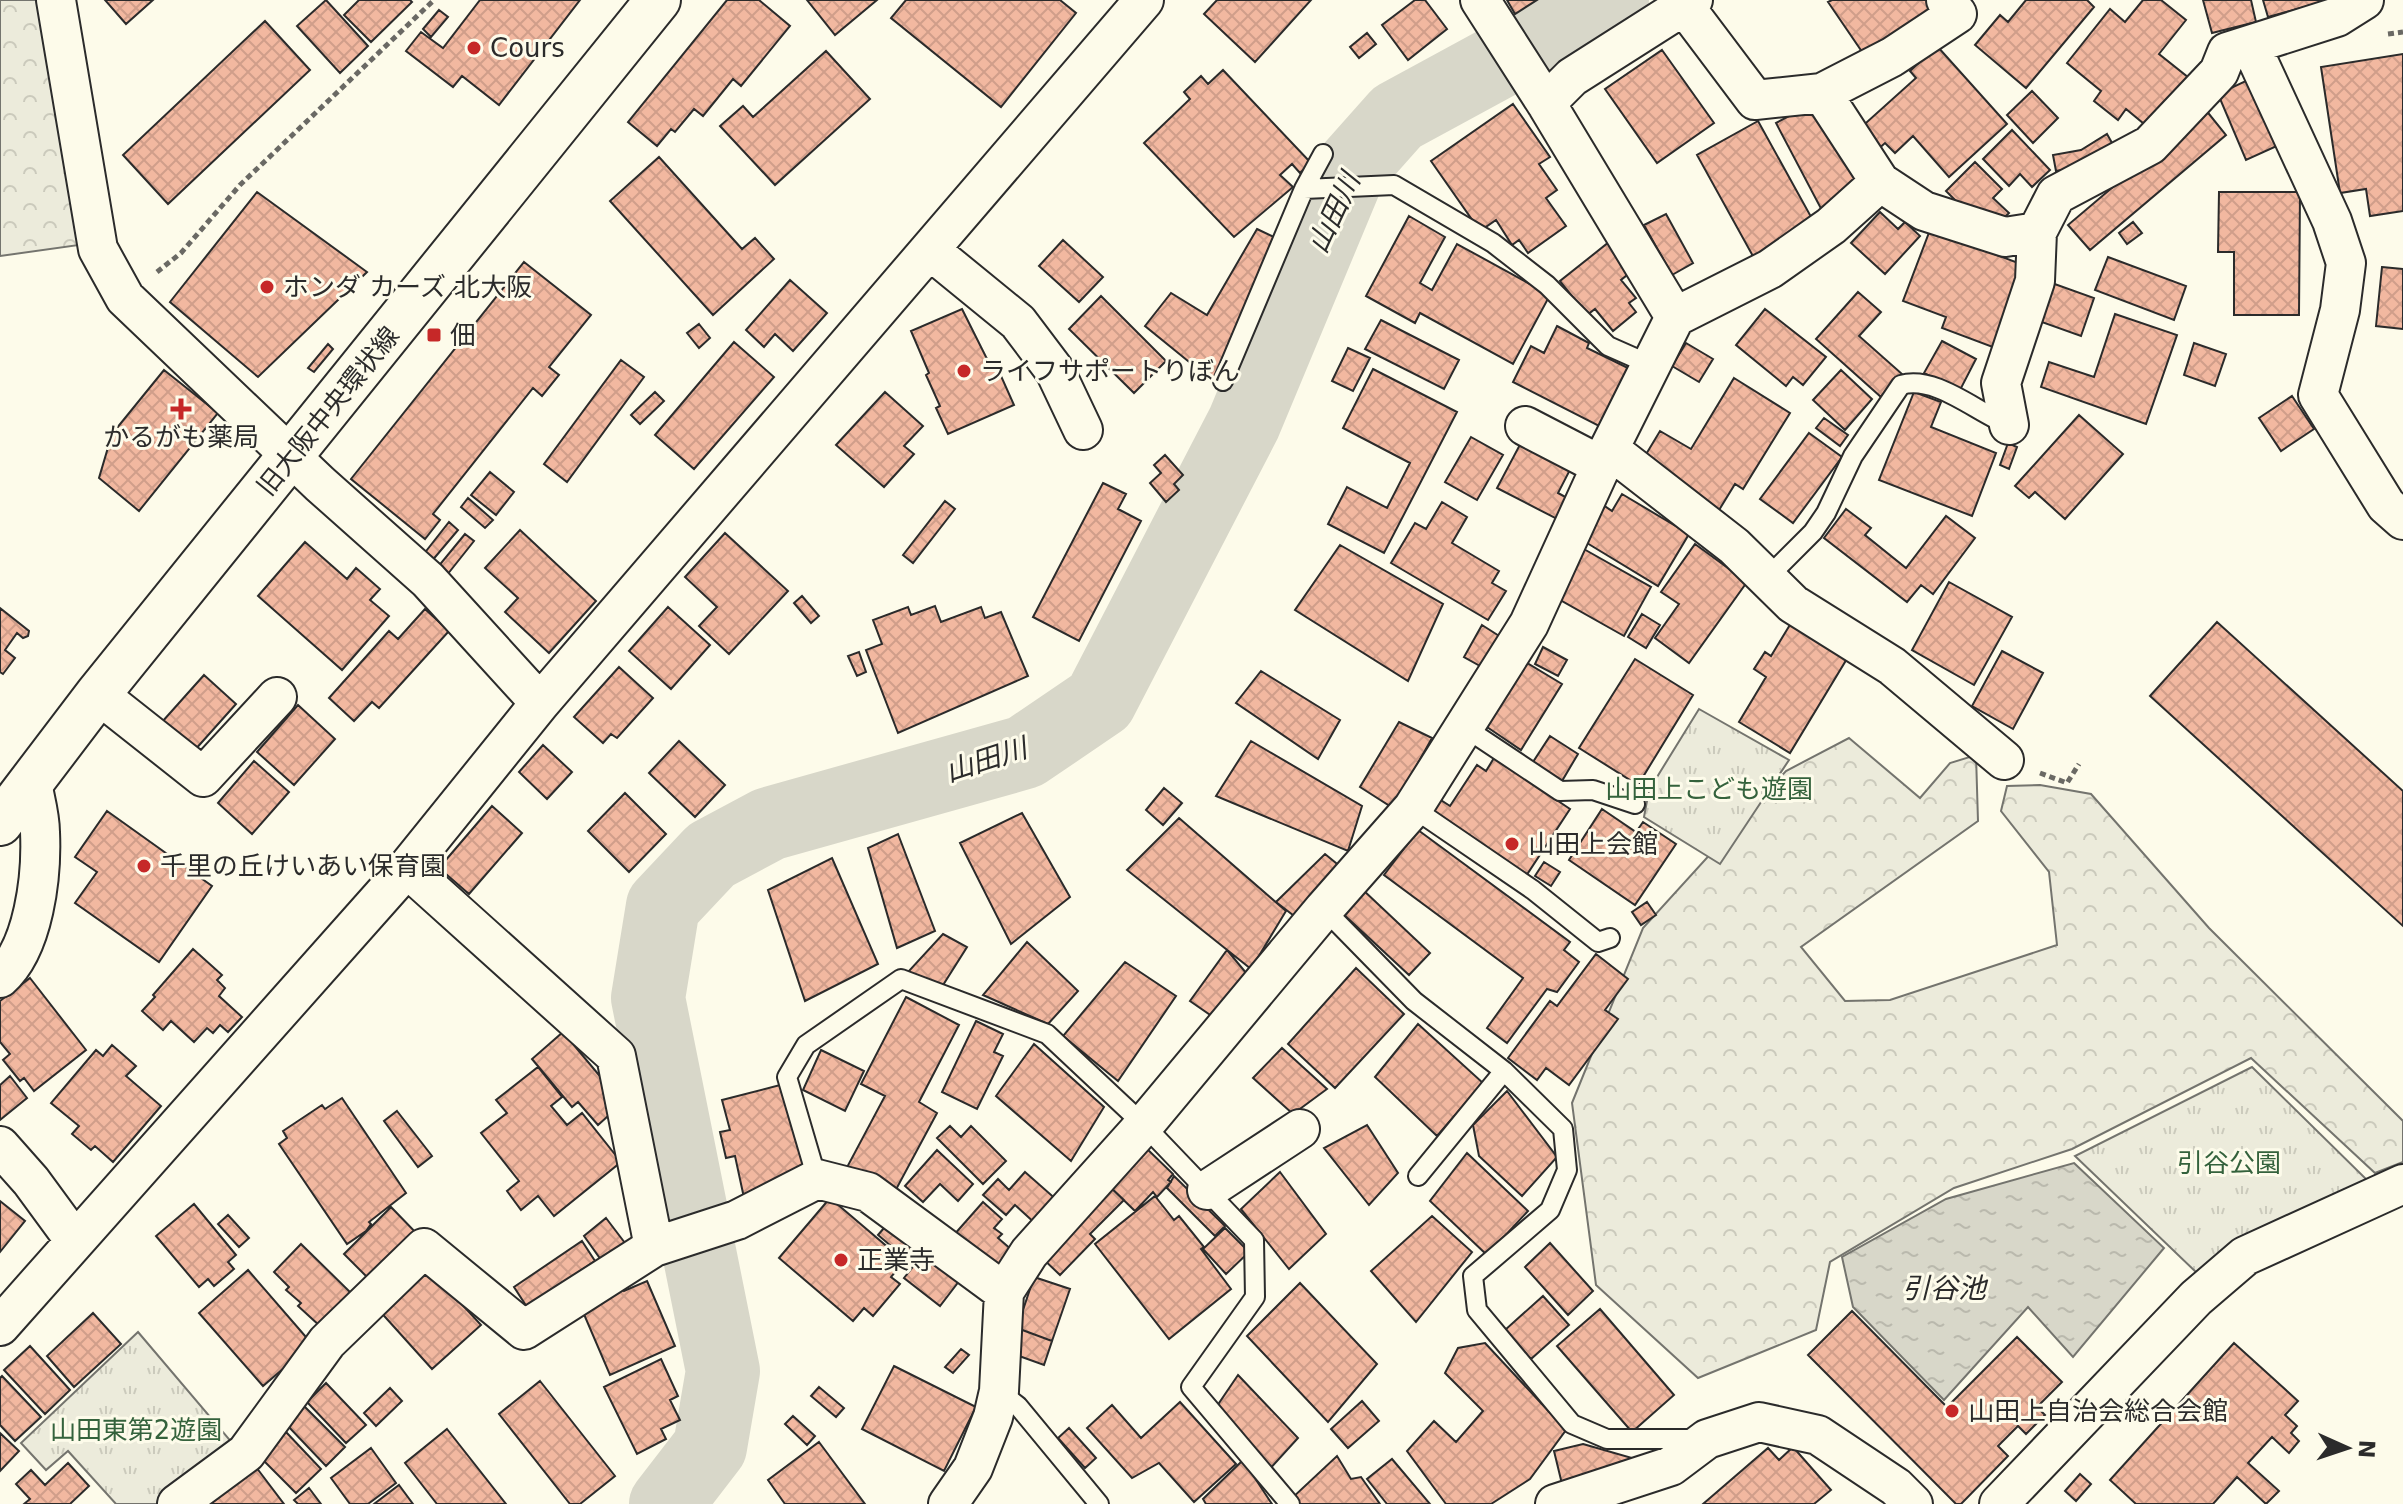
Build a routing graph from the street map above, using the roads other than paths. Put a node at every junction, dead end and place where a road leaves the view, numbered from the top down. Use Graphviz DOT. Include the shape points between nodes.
graph roads {
  1 [pos="56,0"];
  2 [pos="658,0"];
  3 [pos="1144,0"];
  4 [pos="1946,0"];
  5 [pos="2364,0"];
  6 [pos="1689,3"];
  7 [pos="1484,6"];
  8 [pos="2258,61"];
  9 [pos="1822,93"];
  10 [pos="1546,103"];
  11 [pos="1323,154"];
  12 [pos="1880,182"];
  13 [pos="1304,189"];
  14 [pos="2037,232"];
  15 [pos="931,251"];
  16 [pos="1675,317"];
  17 [pos="1651,365"];
  18 [pos="1223,381"];
  19 [pos="2008,422"];
  20 [pos="1525,426"];
  21 [pos="1083,430"];
  22 [pos="291,457"];
  23 [pos="1606,457"];
  24 [pos="2403,520"];
  25 [pos="1767,578"];
  26 [pos="98,694"];
  27 [pos="277,697"];
  28 [pos="540,703"];
  29 [pos="1464,727"];
  30 [pos="2004,760"];
  31 [pos="32,783"];
  32 [pos="1635,804"];
  33 [pos="1413,808"];
  34 [pos="0,823"];
  35 [pos="407,868"];
  36 [pos="1324,909"];
  37 [pos="1610,938"];
  38 [pos="0,978"];
  39 [pos="1504,1071"];
  40 [pos="1144,1125"];
  41 [pos="1300,1129"];
  42 [pos="0,1146"];
  43 [pos="1418,1176"];
  44 [pos="817,1179"];
  45 [pos="2403,1184"];
  46 [pos="1207,1190"];
  47 [pos="75,1241"];
  48 [pos="654,1247"];
  49 [pos="1004,1292"];
  50 [pos="0,1326"];
  51 [pos="999,1391"];
  52 [pos="1707,1439"];
  53 [pos="177,1504"];
  54 [pos="948,1504"];
  55 [pos="1099,1504"];
  56 [pos="1290,1504"];
  57 [pos="1555,1504"];
  58 [pos="1913,1504"];
  59 [pos="1999,1504"];
  1 -- 22 [label="street" via="98,249 125,298"];
  2 -- 22 [label="main road, 旧大阪中央環状線"];
  3 -- 15 [label="street"];
  4 -- 9 [label="street" via="1957,14 1892,57"];
  5 -- 14 [label="street" via="2337,17 2227,52 2219,72 2150,145 2056,195"];
  6 -- 9 [label="street" via="1755,100"];
  6 -- 10 [label="street" via="1572,77"];
  7 -- 10 [label="street"];
  8 -- 24 [label="street" via="2346,263 2318,395 2386,505"];
  9 -- 12 [label="street"];
  10 -- 16 [label="street"];
  11 -- 13 [label="lane"];
  12 -- 14 [label="street" via="1924,211 2005,237"];
  12 -- 16 [label="street" via="1831,226 1770,269"];
  13 -- 17 [label="lane" via="1394,185 1493,243 1547,285 1608,346"];
  13 -- 18 [label="lane"];
  14 -- 19 [label="street" via="2035,281 2001,383"];
  15 -- 21 [label="street" via="1018,322 1055,371"];
  15 -- 28 [label="street"];
  16 -- 17 [label="street"];
  17 -- 23 [label="street"];
  19 -- 25 [label="lane" via="1927,383 1901,385 1853,456 1813,532"];
  20 -- 23 [label="street"];
  22 -- 26 [label="main road, 旧大阪中央環状線"];
  22 -- 28 [label="street" via="428,580"];
  23 -- 25 [label="street" via="1734,546"];
  23 -- 29 [label="street" via="1529,624"];
  25 -- 30 [label="street" via="1793,604 1892,666"];
  26 -- 27 [label="street" via="203,777"];
  26 -- 31 [label="main road, 旧大阪中央環状線"];
  28 -- 35 [label="street"];
  29 -- 32 [label="lane" via="1560,791 1593,790"];
  29 -- 33 [label="street"];
  31 -- 34 [label="main road, 旧大阪中央環状線"];
  31 -- 38 [label="street" via="41,831 39,876 31,922 12,967"];
  33 -- 36 [label="street"];
  33 -- 37 [label="lane" via="1598,942"];
  35 -- 47 [label="street"];
  35 -- 48 [label="street" via="616,1056"];
  36 -- 39 [label="lane" via="1414,1001"];
  36 -- 40 [label="street"];
  39 -- 43 [label="lane"];
  39 -- 52 [label="lane" via="1563,1129 1567,1170 1550,1210 1473,1276 1477,1310 1572,1424 1607,1439"];
  40 -- 44 [label="lane" via="1047,1034 901,979 806,1045 787,1077"];
  40 -- 46 [label="lane"];
  40 -- 49 [label="street" via="1029,1253"];
  41 -- 46 [label="street"];
  42 -- 47 [label="street"];
  44 -- 48 [label="street" via="737,1220"];
  44 -- 49 [label="street" via="868,1192"];
  45 -- 59 [label="street" via="2245,1256 2196,1298"];
  46 -- 56 [label="lane" via="1254,1240 1255,1297 1191,1387"];
  47 -- 50 [label="street"];
  48 -- 53 [label="street" via="524,1330 424,1248 327,1342 246,1453"];
  49 -- 51 [label="street"];
  51 -- 54 [label="street" via="985,1443"];
  51 -- 55 [label="lane" via="1018,1406"];
  52 -- 57 [label="street" via="1671,1466"];
  52 -- 58 [label="street" via="1759,1422 1818,1435"];
}
